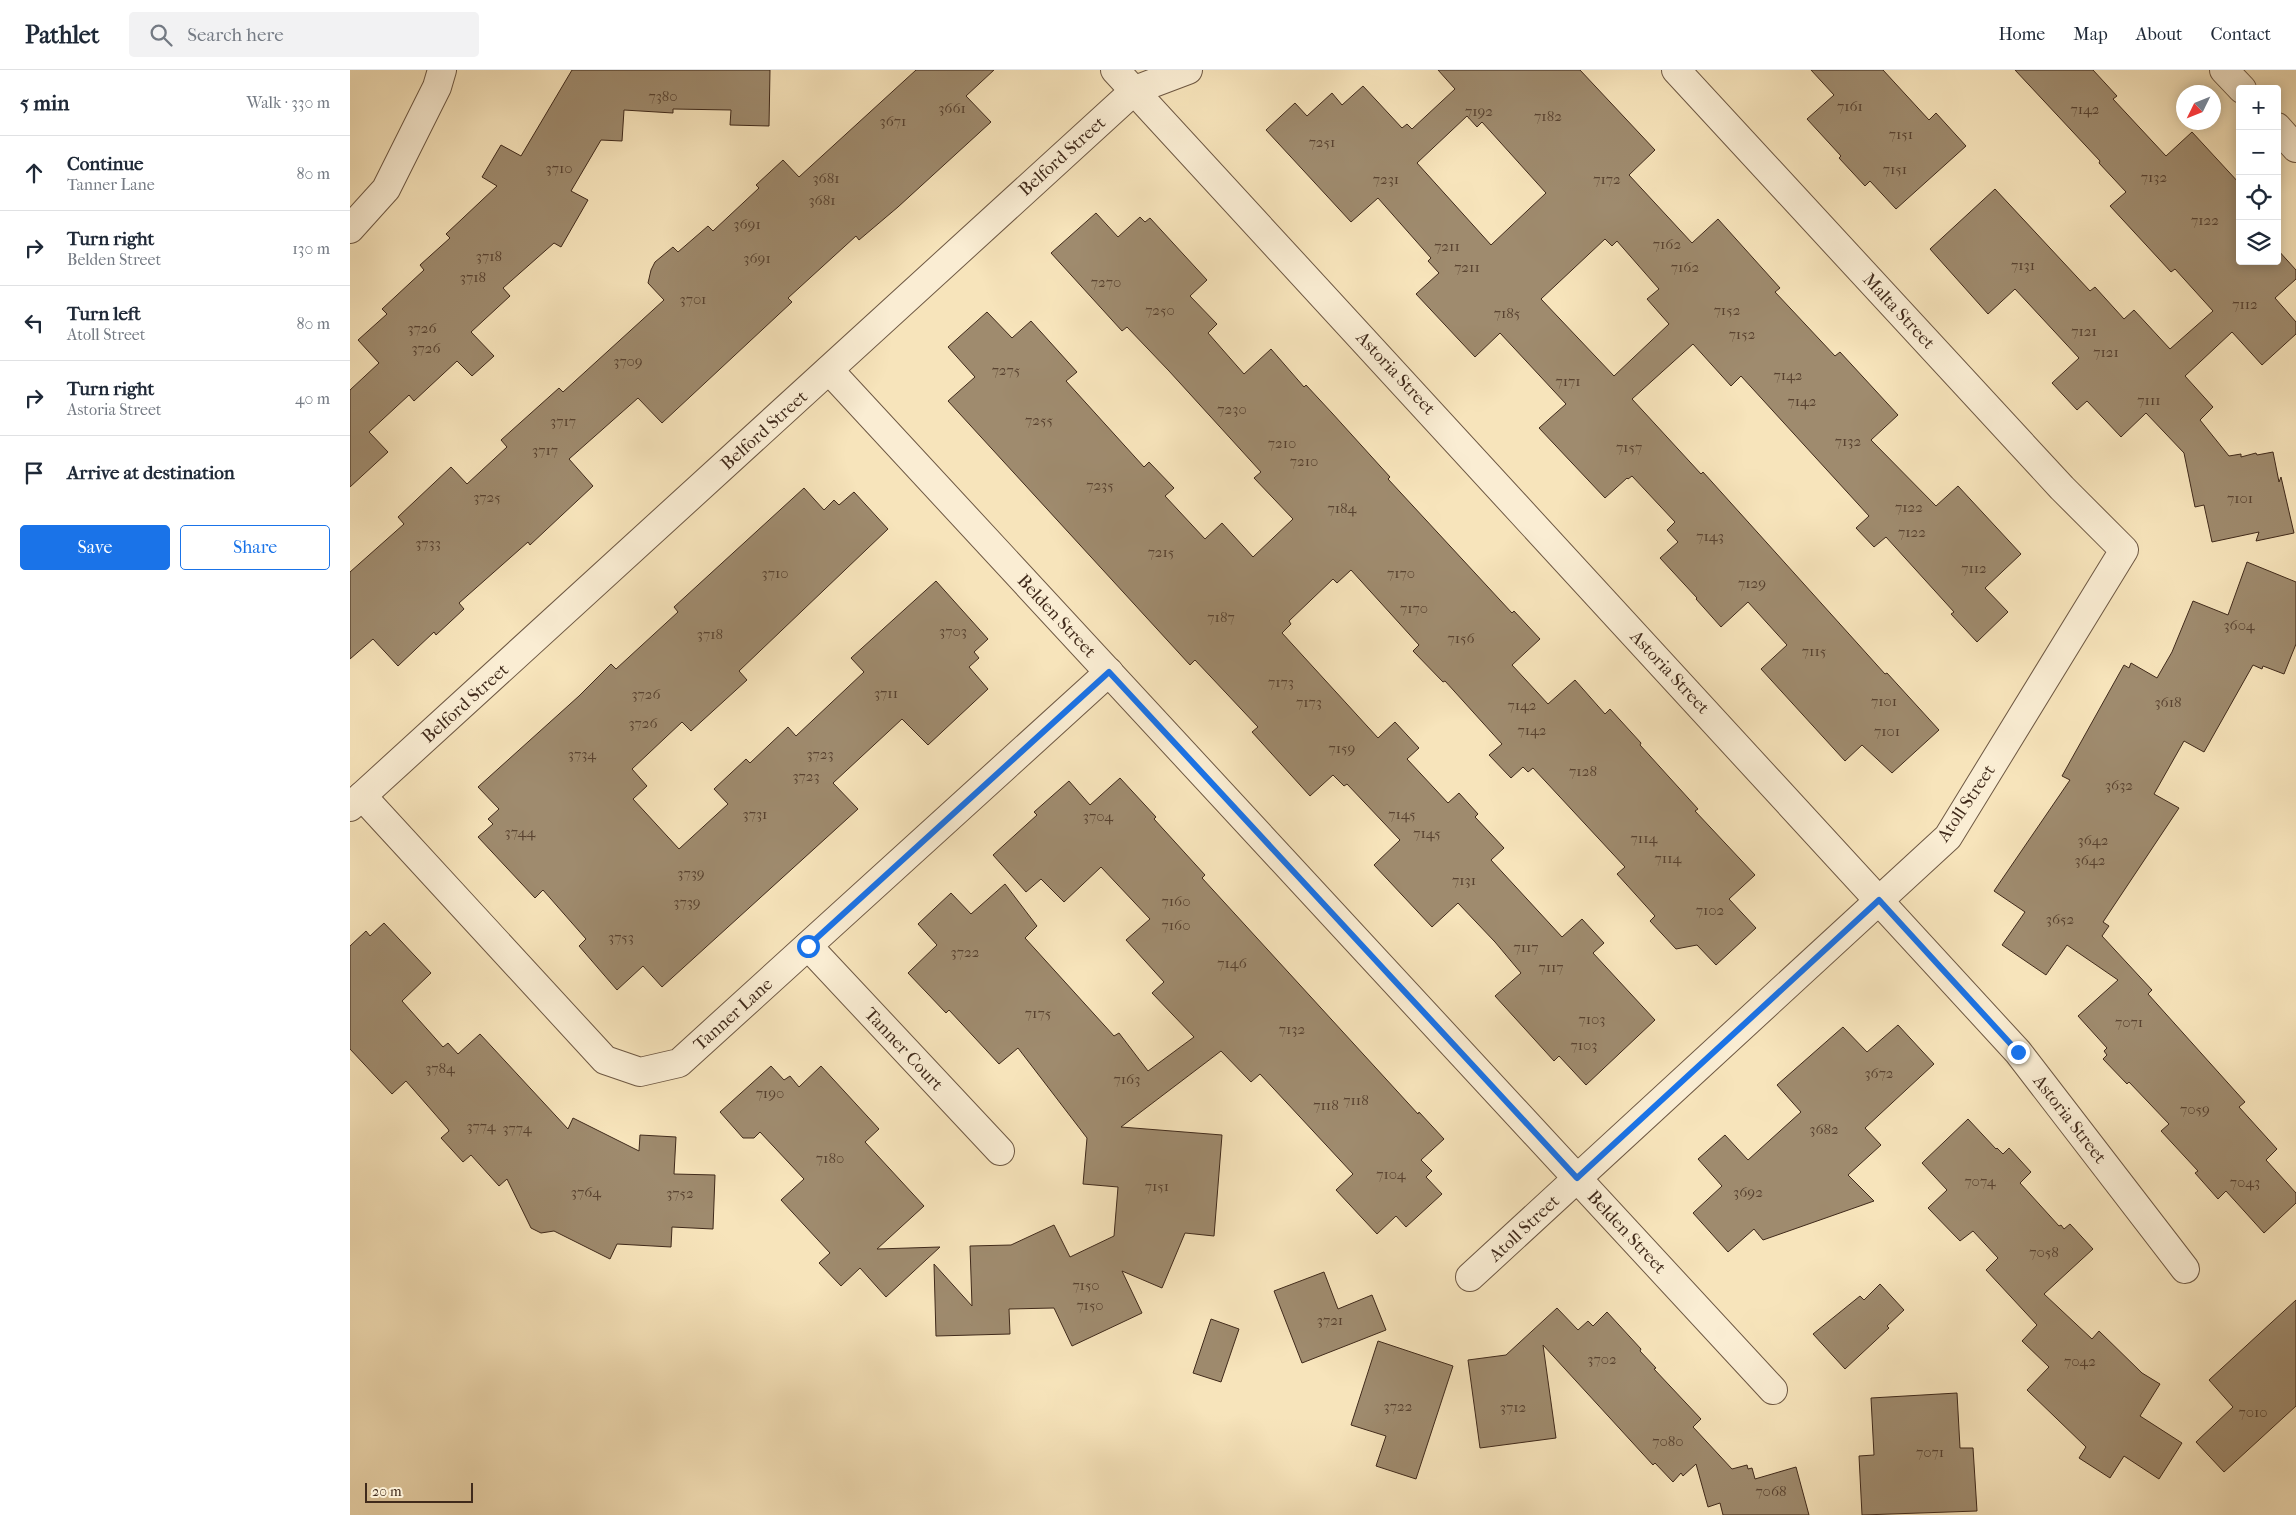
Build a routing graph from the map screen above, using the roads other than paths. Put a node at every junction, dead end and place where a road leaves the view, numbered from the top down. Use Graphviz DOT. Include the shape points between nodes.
graph roads {
  1 [pos="442,70"];
  2 [pos="1115,70"];
  3 [pos="1188,70"];
  4 [pos="1676,70"];
  5 [pos="2224,70"];
  6 [pos="2238,85"];
  7 [pos="1134,90"];
  8 [pos="2279,130"];
  9 [pos="2296,148"];
  10 [pos="350,229"];
  11 [pos="829,370"];
  12 [pos="2124,550"];
  13 [pos="1109,672"];
  14 [pos="356,802"];
  15 [pos="1879,900"];
  16 [pos="808,946"];
  17 [pos="1000,1151"];
  18 [pos="1577,1178"];
  19 [pos="2186,1270"];
  20 [pos="1470,1277"];
  21 [pos="1773,1390"];
  1 -- 10 [label="street" via="437,87 386,189"];
  2 -- 7 [label="street, Astoria Street"];
  3 -- 7 [label="street, Belford Street"];
  4 -- 12 [label="street, Malta Street" via="2062,488"];
  5 -- 6 [label="street"];
  7 -- 11 [label="street, Belford Street"];
  7 -- 15 [label="street, Astoria Street"];
  8 -- 9 [label="street"];
  11 -- 13 [label="street, Belden Street"];
  11 -- 14 [label="street, Belford Street"];
  12 -- 15 [label="street, Atoll Street" via="1948,837"];
  13 -- 16 [label="street, Tanner Lane"];
  13 -- 18 [label="street, Belden Street"];
  14 -- 16 [label="street, Tanner Lane" via="605,1060 640,1072 679,1063"];
  15 -- 18 [label="street, Atoll Street"];
  15 -- 19 [label="street, Astoria Street" via="2018,1052"];
  16 -- 17 [label="street, Tanner Court"];
  18 -- 20 [label="street, Atoll Street"];
  18 -- 21 [label="street, Belden Street"];
}
